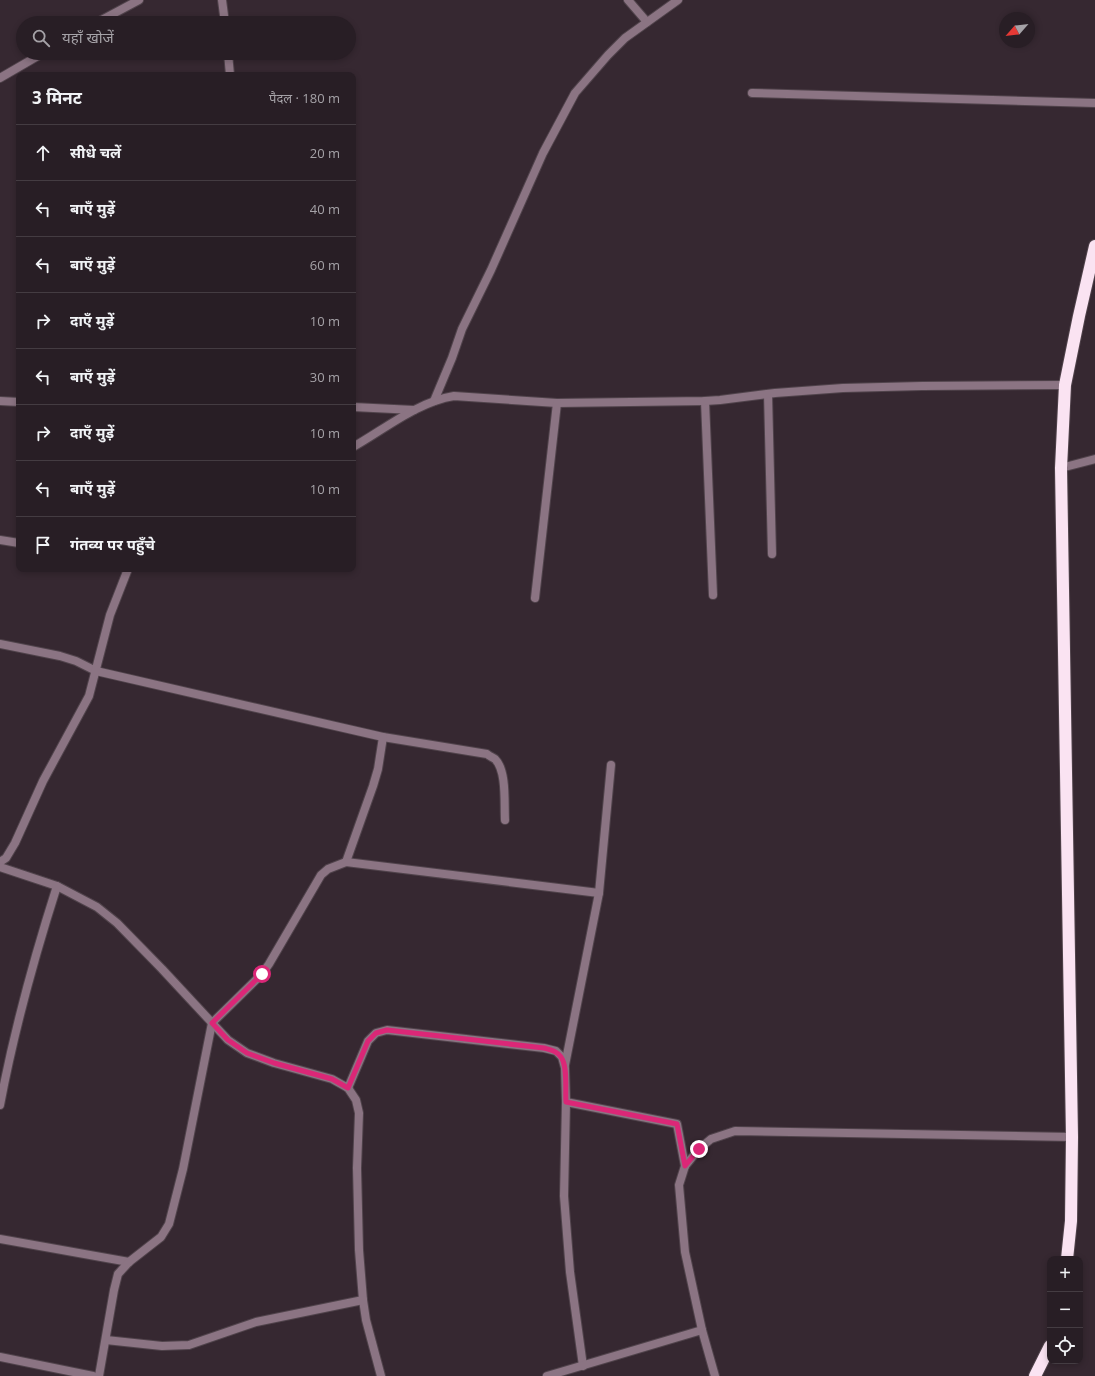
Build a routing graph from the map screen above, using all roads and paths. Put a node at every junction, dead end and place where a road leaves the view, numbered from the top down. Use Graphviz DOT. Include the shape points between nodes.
graph roads {
  1 [pos="139,0"];
  2 [pos="222,0"];
  3 [pos="628,0"];
  4 [pos="678,0"];
  5 [pos="109,16"];
  6 [pos="223,16"];
  7 [pos="647,22"];
  8 [pos="31,60"];
  9 [pos="229,60"];
  10 [pos="230,72"];
  11 [pos="0,78"];
  12 [pos="752,93"];
  13 [pos="1095,103"];
  14 [pos="1095,246"];
  15 [pos="1065,384"];
  16 [pos="768,394"];
  17 [pos="0,401"];
  18 [pos="434,401"];
  19 [pos="705,401"];
  20 [pos="16,402"];
  21 [pos="557,403"];
  22 [pos="356,407"];
  23 [pos="414,410"];
  24 [pos="356,445"];
  25 [pos="1095,459"];
  26 [pos="1061,468"];
  27 [pos="0,540"];
  28 [pos="16,543"];
  29 [pos="772,554"];
  30 [pos="127,572"];
  31 [pos="713,595"];
  32 [pos="535,598"];
  33 [pos="0,644"];
  34 [pos="96,671"];
  35 [pos="383,737"];
  36 [pos="611,765"];
  37 [pos="505,820"];
  38 [pos="0,862"];
  39 [pos="346,862"];
  40 [pos="0,867"];
  41 [pos="57,886"];
  42 [pos="599,893"];
  43 [pos="212,1023"];
  44 [pos="565,1068"];
  45 [pos="348,1088"];
  46 [pos="566,1102"];
  47 [pos="0,1105"];
  48 [pos="1072,1137"];
  49 [pos="685,1166"];
  50 [pos="0,1239"];
  51 [pos="1067,1256"];
  52 [pos="129,1262"];
  53 [pos="363,1300"];
  54 [pos="702,1330"];
  55 [pos="106,1340"];
  56 [pos="1047,1352"];
  57 [pos="0,1357"];
  58 [pos="583,1366"];
  59 [pos="93,1376"];
  60 [pos="99,1376"];
  61 [pos="381,1376"];
  62 [pos="548,1376"];
  63 [pos="715,1376"];
  64 [pos="1035,1376"];
  1 -- 5 [label="street"];
  2 -- 6 [label="street"];
  3 -- 7 [label="street"];
  4 -- 7 [label="street"];
  7 -- 18 [label="street" via="625,38 575,93 543,153 462,329"];
  8 -- 11 [label="street"];
  9 -- 10 [label="street"];
  12 -- 13 [label="street"];
  14 -- 15 [label="highway"];
  15 -- 16 [label="street" via="843,388"];
  15 -- 26 [label="highway"];
  16 -- 19 [label="street"];
  16 -- 29 [label="street"];
  17 -- 20 [label="street"];
  18 -- 21 [label="street" via="454,396"];
  18 -- 23 [label="street"];
  19 -- 21 [label="street"];
  19 -- 31 [label="street"];
  21 -- 32 [label="street"];
  22 -- 23 [label="street"];
  23 -- 24 [label="street"];
  25 -- 26 [label="street"];
  26 -- 48 [label="highway"];
  27 -- 28 [label="street"];
  30 -- 34 [label="street" via="110,615"];
  33 -- 34 [label="street" via="60,656"];
  34 -- 35 [label="street"];
  34 -- 38 [label="street" via="89,696 43,781 15,843 6,858"];
  35 -- 37 [label="street" via="487,754 494,758 503,774"];
  35 -- 39 [label="street" via="375,781"];
  36 -- 42 [label="street"];
  39 -- 42 [label="street"];
  39 -- 43 [label="street" via="320,875 262,974"];
  40 -- 41 [label="street"];
  41 -- 43 [label="street" via="97,907 117,923"];
  41 -- 47 [label="street" via="18,1019"];
  42 -- 44 [label="street"];
  43 -- 45 [label="street" via="228,1040 247,1053 332,1079"];
  43 -- 52 [label="street" via="183,1169 169,1224 161,1237"];
  44 -- 45 [label="street" via="562,1057 556,1051 544,1048 387,1030 376,1033 368,1041"];
  44 -- 46 [label="street"];
  45 -- 53 [label="street" via="356,1100 359,1113 359,1250"];
  46 -- 49 [label="street" via="677,1124"];
  46 -- 58 [label="street" via="564,1196 570,1272"];
  48 -- 49 [label="street" via="735,1131 711,1140 699,1149"];
  48 -- 51 [label="highway" via="1071,1221"];
  49 -- 54 [label="street" via="679,1185 685,1252"];
  50 -- 52 [label="street"];
  52 -- 55 [label="street" via="122,1268 114,1290"];
  53 -- 55 [label="street" via="256,1322 189,1345 162,1346"];
  53 -- 61 [label="street"];
  54 -- 58 [label="street"];
  54 -- 63 [label="street"];
  55 -- 60 [label="street"];
  56 -- 64 [label="highway"];
  57 -- 59 [label="street"];
  58 -- 62 [label="street"];
}
